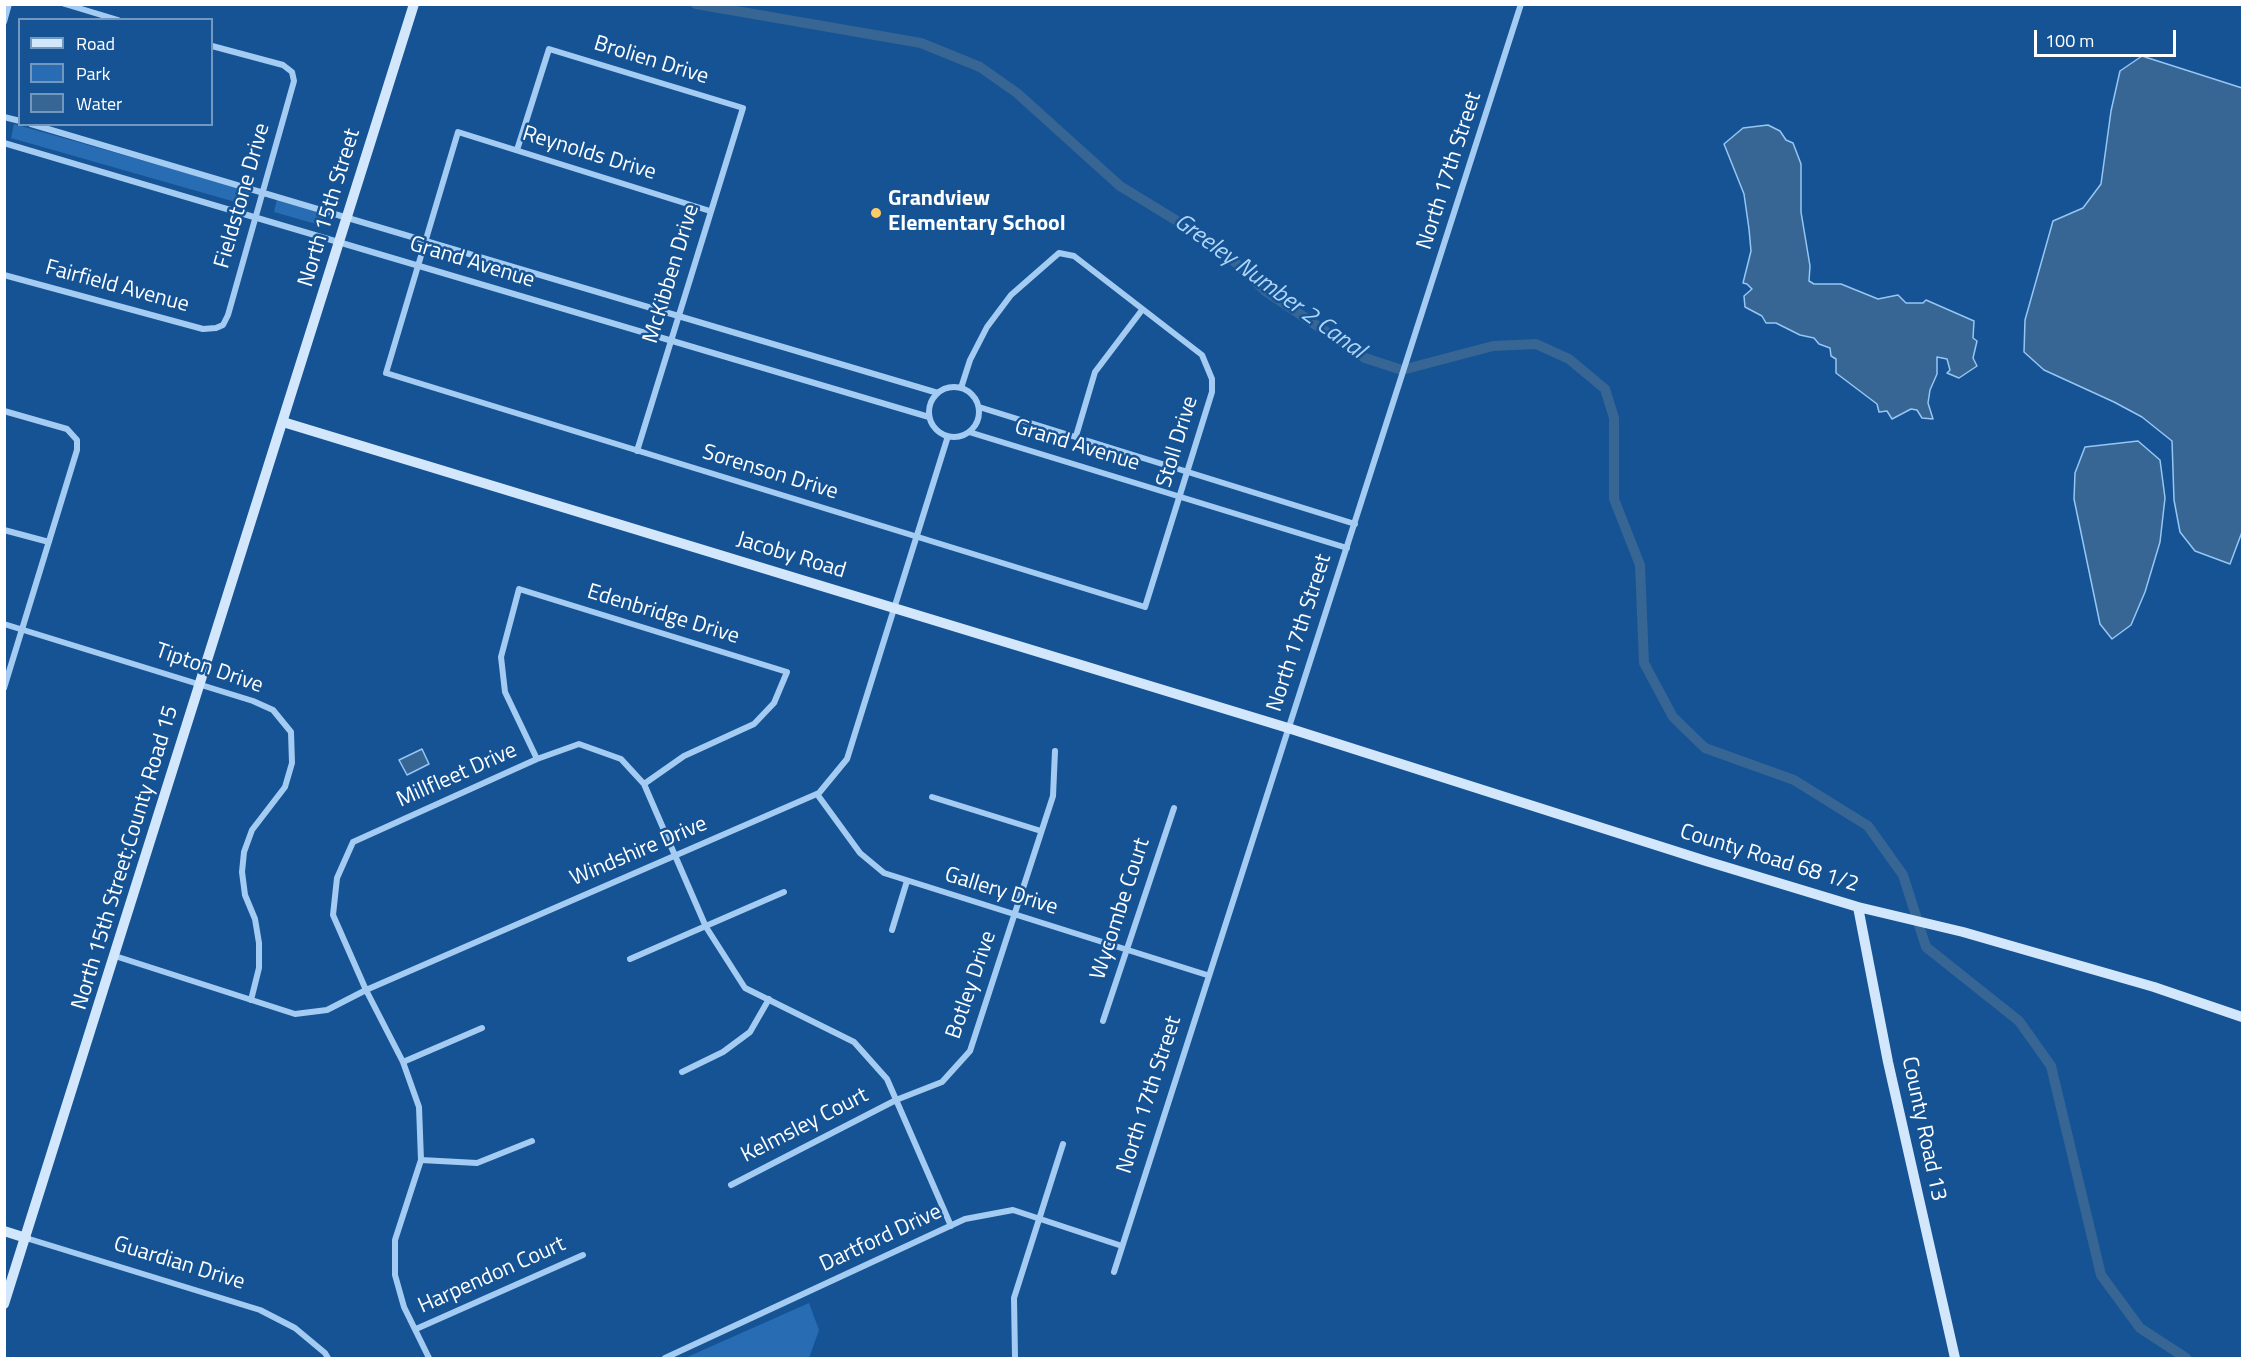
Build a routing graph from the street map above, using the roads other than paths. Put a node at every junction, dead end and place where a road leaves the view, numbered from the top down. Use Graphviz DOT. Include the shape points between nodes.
graph roads {
  1 [pos="9,4"];
  2 [pos="65,4"];
  3 [pos="414,4"];
  4 [pos="1521,4"];
  5 [pos="111,18"];
  6 [pos="4,21"];
  7 [pos="213,46"];
  8 [pos="742,108"];
  9 [pos="38,126"];
  10 [pos="4,143"];
  11 [pos="517,150"];
  12 [pos="262,193"];
  13 [pos="710,211"];
  14 [pos="256,218"];
  15 [pos="347,218"];
  16 [pos="425,241"];
  17 [pos="340,243"];
  18 [pos="417,265"];
  19 [pos="4,275"];
  20 [pos="1142,310"];
  21 [pos="678,316"];
  22 [pos="220,326"];
  23 [pos="671,341"];
  24 [pos="961,388"];
  25 [pos="938,393"];
  26 [pos="979,407"];
  27 [pos="4,411"];
  28 [pos="929,417"];
  29 [pos="283,422"];
  30 [pos="969,432"];
  31 [pos="948,436"];
  32 [pos="1076,436"];
  33 [pos="637,451"];
  34 [pos="1187,471"];
  35 [pos="1180,496"];
  36 [pos="1355,524"];
  37 [pos="4,530"];
  38 [pos="916,537"];
  39 [pos="49,542"];
  40 [pos="1347,548"];
  41 [pos="1145,607"];
  42 [pos="894,608"];
  43 [pos="4,624"];
  44 [pos="22,629"];
  45 [pos="201,683"];
  46 [pos="4,688"];
  47 [pos="1288,728"];
  48 [pos="1055,751"];
  49 [pos="537,759"];
  50 [pos="644,784"];
  51 [pos="817,794"];
  52 [pos="932,797"];
  53 [pos="1174,808"];
  54 [pos="1041,831"];
  55 [pos="674,856"];
  56 [pos="907,881"];
  57 [pos="784,892"];
  58 [pos="1858,907"];
  59 [pos="1016,915"];
  60 [pos="706,927"];
  61 [pos="892,930"];
  62 [pos="1127,950"];
  63 [pos="115,956"];
  64 [pos="630,959"];
  65 [pos="1207,975"];
  66 [pos="366,990"];
  67 [pos="769,999"];
  68 [pos="251,1000"];
  69 [pos="2242,1017"];
  70 [pos="1103,1021"];
  71 [pos="483,1028"];
  72 [pos="404,1062"];
  73 [pos="682,1072"];
  74 [pos="896,1100"];
  75 [pos="532,1141"];
  76 [pos="1063,1144"];
  77 [pos="421,1160"];
  78 [pos="731,1185"];
  79 [pos="1040,1218"];
  80 [pos="951,1226"];
  81 [pos="4,1232"];
  82 [pos="26,1238"];
  83 [pos="1122,1246"];
  84 [pos="583,1255"];
  85 [pos="1114,1272"];
  86 [pos="4,1304"];
  87 [pos="416,1329"];
  88 [pos="328,1359"];
  89 [pos="429,1359"];
  90 [pos="665,1359"];
  91 [pos="1015,1359"];
  92 [pos="1955,1359"];
  1 -- 6 [label="street"];
  2 -- 5 [label="street"];
  3 -- 15 [label="street, North 15th Street"];
  4 -- 36 [label="street, North 17th Street"];
  7 -- 12 [label="street, Fieldstone Drive" via="283,64 292,72 294,81"];
  8 -- 11 [label="street, Brolien Drive" via="549,49"];
  8 -- 13 [label="street, McKibben Drive"];
  9 -- 12 [label="street, Grand Avenue"];
  10 -- 14 [label="street, Grand Avenue"];
  11 -- 13 [label="street, Reynolds Drive"];
  11 -- 16 [label="street, Reynolds Drive" via="458,132"];
  12 -- 14 [label="street, Fieldstone Drive"];
  12 -- 15 [label="street, Grand Avenue"];
  13 -- 21 [label="street, McKibben Drive"];
  14 -- 17 [label="street, Grand Avenue"];
  14 -- 22 [label="street, Fieldstone Drive" via="228,315"];
  15 -- 16 [label="street, Grand Avenue"];
  15 -- 17 [label="street, North 15th Street"];
  16 -- 18 [label="street"];
  16 -- 21 [label="street, Grand Avenue"];
  17 -- 18 [label="street, Grand Avenue"];
  17 -- 29 [label="street, North 15th Street"];
  18 -- 23 [label="street, Grand Avenue"];
  18 -- 33 [label="street, Sorenson Drive" via="386,373"];
  19 -- 22 [label="street, Fairfield Avenue" via="203,329"];
  20 -- 24 [label="street, Stoll Drive" via="1074,256 1059,253 1011,295 987,327"];
  20 -- 32 [label="street" via="1095,372"];
  20 -- 34 [label="street, Stoll Drive" via="1202,355 1212,378 1212,392"];
  21 -- 23 [label="street, McKibben Drive"];
  21 -- 25 [label="street, Grand Avenue"];
  23 -- 28 [label="street, Grand Avenue"];
  23 -- 33 [label="street, McKibben Drive"];
  24 -- 25 [label="street" via="950,387"];
  24 -- 26 [label="street" via="972,395"];
  25 -- 28 [label="street" via="931,401"];
  26 -- 30 [label="street" via="978,418"];
  26 -- 32 [label="street, Grand Avenue"];
  27 -- 39 [label="street" via="57,425 77,440"];
  28 -- 31 [label="street" via="937,431"];
  29 -- 42 [label="street, Jacoby Road"];
  29 -- 45 [label="street, North 15th Street;County Road 15"];
  30 -- 31 [label="street"];
  30 -- 35 [label="street, Grand Avenue"];
  31 -- 38 [label="street, Windshire Drive"];
  32 -- 34 [label="street, Grand Avenue"];
  33 -- 38 [label="street, Sorenson Drive"];
  34 -- 35 [label="street, Stoll Drive"];
  34 -- 36 [label="street, Grand Avenue"];
  35 -- 40 [label="street, Grand Avenue"];
  35 -- 41 [label="street, Stoll Drive"];
  36 -- 40 [label="street, North 17th Street"];
  37 -- 39 [label="street"];
  38 -- 41 [label="street, Sorenson Drive"];
  38 -- 42 [label="street, Windshire Drive"];
  39 -- 44 [label="street"];
  40 -- 47 [label="street, North 17th Street"];
  42 -- 47 [label="street, Jacoby Road"];
  42 -- 51 [label="street, Windshire Drive" via="847,759"];
  43 -- 44 [label="street, Tipton Drive"];
  44 -- 45 [label="street, Tipton Drive"];
  44 -- 46 [label="street"];
  45 -- 63 [label="street, North 15th Street;County Road 15"];
  45 -- 68 [label="street, Tipton Drive" via="273,710 291,732 292,763 285,787 252,830 244,852 245,894 259,943 259,968"];
  47 -- 58 [label="street, County Road 68 1/2"];
  47 -- 65 [label="street, North 17th Street"];
  48 -- 54 [label="street, Botley Drive" via="1053,796"];
  49 -- 50 [label="street, Millfleet Drive" via="579,744 621,759"];
  49 -- 50 [label="street, Edenbridge Drive" via="506,692 501,657 519,589 787,672 774,703 754,724 684,756"];
  49 -- 66 [label="street, Millfleet Drive" via="353,842 337,878 333,915"];
  50 -- 55 [label="street, Millfleet Drive"];
  51 -- 55 [label="street, Windshire Drive"];
  51 -- 56 [label="street, Gallery Drive" via="860,853 884,873"];
  52 -- 54 [label="street"];
  53 -- 62 [label="street, Wycombe Court"];
  54 -- 59 [label="street, Botley Drive"];
  55 -- 60 [label="street, Millfleet Drive"];
  55 -- 66 [label="street, Windshire Drive"];
  56 -- 59 [label="street, Gallery Drive"];
  56 -- 61 [label="street"];
  57 -- 60 [label="street"];
  58 -- 69 [label="street, County Road 68 1/2" via="1933,924 2154,987"];
  58 -- 92 [label="street, County Road 13"];
  59 -- 62 [label="street, Gallery Drive"];
  59 -- 74 [label="street, Botley Drive" via="970,1051 942,1082"];
  60 -- 64 [label="street"];
  60 -- 67 [label="street, Millfleet Drive" via="745,988"];
  62 -- 65 [label="street, Gallery Drive"];
  62 -- 70 [label="street, Wycombe Court"];
  63 -- 68 [label="street, Windshire Drive"];
  63 -- 82 [label="street, North 15th Street;County Road 15"];
  65 -- 83 [label="street, North 17th Street"];
  66 -- 68 [label="street, Windshire Drive" via="327,1010 295,1014"];
  66 -- 72 [label="street, Millfleet Drive"];
  67 -- 73 [label="street" via="750,1032 723,1052"];
  67 -- 74 [label="street, Millfleet Drive" via="854,1042 887,1078"];
  71 -- 72 [label="street"];
  72 -- 77 [label="street, Millfleet Drive" via="419,1107"];
  74 -- 78 [label="street, Kelmsley Court"];
  74 -- 80 [label="street, Millfleet Drive"];
  75 -- 77 [label="street" via="477,1163"];
  76 -- 79 [label="street"];
  77 -- 87 [label="street" via="395,1240 395,1275 404,1307"];
  79 -- 80 [label="street, Dartford Drive" via="1013,1210 965,1219"];
  79 -- 83 [label="street, Dartford Drive"];
  79 -- 91 [label="street" via="1014,1298"];
  80 -- 90 [label="street, Dartford Drive"];
  81 -- 82 [label="street, Guardian Drive"];
  82 -- 86 [label="street, North 15th Street;County Road 15"];
  82 -- 88 [label="street, Guardian Drive" via="260,1310 295,1328"];
  83 -- 85 [label="street, North 17th Street"];
  84 -- 87 [label="street, Harpendon Court"];
  87 -- 89 [label="street"];
}
